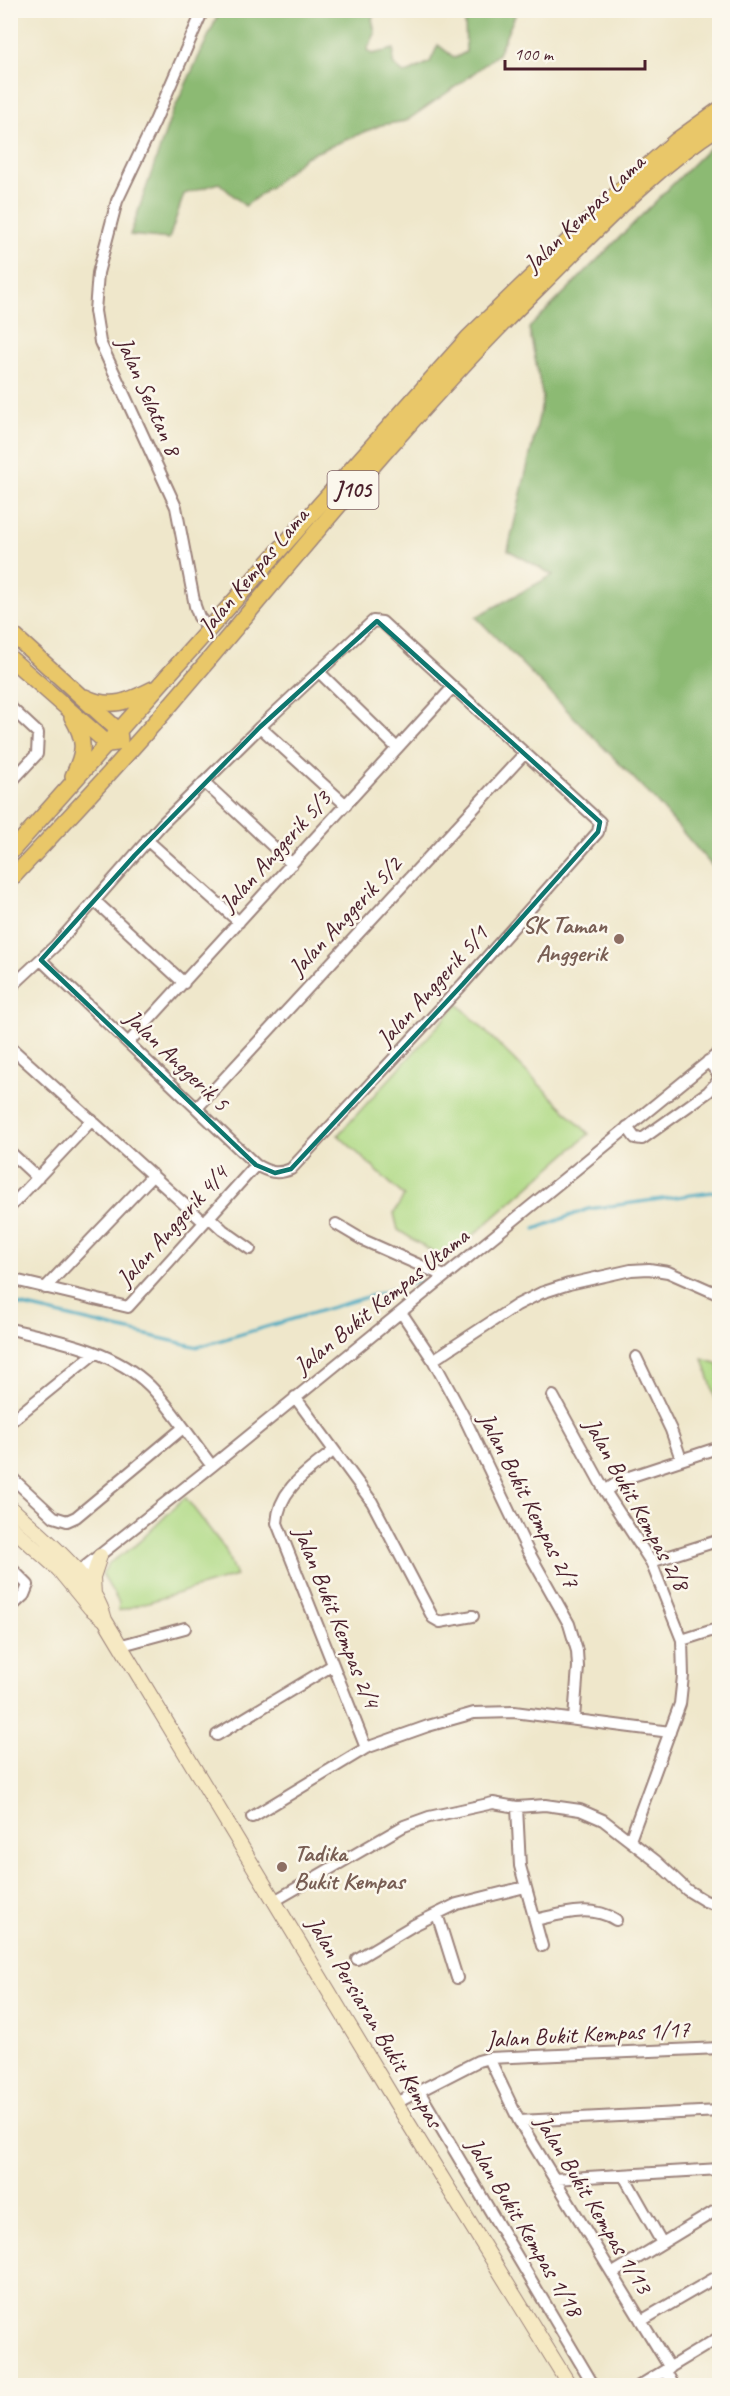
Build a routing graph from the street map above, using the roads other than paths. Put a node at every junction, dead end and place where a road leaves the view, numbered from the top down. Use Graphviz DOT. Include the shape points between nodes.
graph roads {
  1 [pos="203,10"];
  2 [pos="720,110"];
  3 [pos="720,126"];
  4 [pos="210,630"];
  5 [pos="10,632"];
  6 [pos="10,658"];
  7 [pos="319,672"];
  8 [pos="159,686"];
  9 [pos="453,687"];
  10 [pos="77,693"];
  11 [pos="173,701"];
  12 [pos="10,707"];
  13 [pos="69,711"];
  14 [pos="260,727"];
  15 [pos="115,739"];
  16 [pos="397,748"];
  17 [pos="525,753"];
  18 [pos="204,782"];
  19 [pos="10,783"];
  20 [pos="64,795"];
  21 [pos="86,799"];
  22 [pos="346,805"];
  23 [pos="147,840"];
  24 [pos="10,853"];
  25 [pos="292,864"];
  26 [pos="10,880"];
  27 [pos="95,901"];
  28 [pos="239,922"];
  29 [pos="41,960"];
  30 [pos="183,983"];
  31 [pos="10,988"];
  32 [pos="128,1043"];
  33 [pos="10,1047"];
  34 [pos="720,1052"];
  35 [pos="708,1061"];
  36 [pos="197,1108"];
  37 [pos="92,1120"];
  38 [pos="627,1127"];
  39 [pos="10,1152"];
  40 [pos="256,1165"];
  41 [pos="153,1175"];
  42 [pos="38,1178"];
  43 [pos="10,1207"];
  44 [pos="207,1220"];
  45 [pos="336,1224"];
  46 [pos="250,1249"];
  47 [pos="444,1276"];
  48 [pos="10,1279"];
  49 [pos="45,1288"];
  50 [pos="720,1294"];
  51 [pos="401,1312"];
  52 [pos="10,1329"];
  53 [pos="95,1353"];
  54 [pos="636,1357"];
  55 [pos="433,1360"];
  56 [pos="553,1396"];
  57 [pos="295,1397"];
  58 [pos="10,1422"];
  59 [pos="183,1428"];
  60 [pos="720,1447"];
  61 [pos="333,1451"];
  62 [pos="681,1459"];
  63 [pos="212,1466"];
  64 [pos="10,1476"];
  65 [pos="605,1491"];
  66 [pos="10,1507"];
  67 [pos="10,1526"];
  68 [pos="720,1540"];
  69 [pos="100,1556"];
  70 [pos="651,1562"];
  71 [pos="10,1567"];
  72 [pos="73,1577"];
  73 [pos="94,1595"];
  74 [pos="10,1608"];
  75 [pos="473,1616"];
  76 [pos="105,1620"];
  77 [pos="185,1628"];
  78 [pos="720,1628"];
  79 [pos="682,1640"];
  80 [pos="122,1645"];
  81 [pos="333,1665"];
  82 [pos="574,1719"];
  83 [pos="670,1732"];
  84 [pos="217,1735"];
  85 [pos="366,1748"];
  86 [pos="517,1807"];
  87 [pos="252,1817"];
  88 [pos="630,1840"];
  89 [pos="525,1887"];
  90 [pos="276,1900"];
  91 [pos="720,1906"];
  92 [pos="437,1914"];
  93 [pos="535,1920"];
  94 [pos="616,1920"];
  95 [pos="542,1946"];
  96 [pos="357,1959"];
  97 [pos="457,1978"];
  98 [pos="720,2048"];
  99 [pos="489,2058"];
  100 [pos="419,2091"];
  101 [pos="396,2103"];
  102 [pos="720,2111"];
  103 [pos="519,2121"];
  104 [pos="720,2169"];
  105 [pos="624,2176"];
  106 [pos="554,2179"];
  107 [pos="720,2208"];
  108 [pos="662,2243"];
  109 [pos="613,2273"];
  110 [pos="720,2276"];
  111 [pos="641,2321"];
  112 [pos="720,2337"];
  113 [pos="668,2369"];
  114 [pos="570,2385"];
  115 [pos="594,2385"];
  116 [pos="639,2385"];
  117 [pos="674,2385"];
  1 -- 4 [label="street, Jalan Selatan 8" via="117,201 98,273 95,311 100,342 176,507 195,606"];
  2 -- 4 [label="main road, Jalan Kempas Lama / J105" via="677,140 627,184 468,338"];
  3 -- 11 [label="main road, Jalan Kempas Lama / J105" via="682,151 635,192 477,348"];
  4 -- 8 [label="main road, Jalan Kempas Lama / J105"];
  5 -- 10 [label="main road"];
  6 -- 13 [label="main road"];
  7 -- 9 [label="street" via="378,621"];
  7 -- 14 [label="street"];
  7 -- 16 [label="street"];
  8 -- 10 [label="main road" via="111,705"];
  8 -- 15 [label="main road, Jalan Kempas Lama / J105"];
  9 -- 16 [label="street, Jalan Anggerik 5/3"];
  9 -- 17 [label="street"];
  10 -- 15 [label="main road"];
  11 -- 15 [label="main road" via="136,736"];
  11 -- 21 [label="main road, Jalan Kempas Lama / J105"];
  12 -- 19 [label="street" via="38,733 37,754"];
  13 -- 15 [label="main road"];
  13 -- 20 [label="main road" via="83,744 81,761"];
  14 -- 18 [label="street"];
  14 -- 22 [label="street"];
  15 -- 20 [label="main road, Jalan Kempas Lama / J105"];
  15 -- 21 [label="main road" via="114,761"];
  16 -- 22 [label="street, Jalan Anggerik 5/3"];
  17 -- 36 [label="street, Jalan Anggerik 5/2"];
  17 -- 40 [label="street, Jalan Anggerik 5/1" via="598,819 600,828 463,984 291,1169 275,1173"];
  18 -- 23 [label="street"];
  18 -- 25 [label="street"];
  20 -- 24 [label="main road, Jalan Kempas Lama / J105"];
  21 -- 26 [label="main road, Jalan Kempas Lama / J105"];
  22 -- 25 [label="street, Jalan Anggerik 5/3"];
  23 -- 27 [label="street"];
  23 -- 28 [label="street"];
  25 -- 28 [label="street, Jalan Anggerik 5/3"];
  27 -- 29 [label="street"];
  27 -- 30 [label="street"];
  28 -- 30 [label="street, Jalan Anggerik 5/3"];
  29 -- 31 [label="street"];
  29 -- 32 [label="street, Jalan Anggerik 5"];
  30 -- 32 [label="street, Jalan Anggerik 5/3"];
  32 -- 36 [label="street, Jalan Anggerik 5"];
  33 -- 37 [label="street"];
  34 -- 35 [label="street, Jalan Bukit Kempas Utama"];
  35 -- 38 [label="street, Jalan Bukit Kempas Utama"];
  35 -- 38 [label="street" via="719,1080 708,1092 642,1139 635,1138"];
  36 -- 40 [label="street, Jalan Anggerik 5"];
  37 -- 41 [label="street"];
  37 -- 42 [label="street"];
  38 -- 47 [label="street, Jalan Bukit Kempas Utama"];
  39 -- 42 [label="street"];
  40 -- 44 [label="street, Jalan Anggerik 4/4"];
  41 -- 44 [label="street"];
  41 -- 49 [label="street"];
  42 -- 43 [label="street"];
  44 -- 46 [label="street"];
  44 -- 49 [label="street, Jalan Anggerik 4/4" via="128,1307"];
  45 -- 47 [label="street"];
  47 -- 51 [label="street, Jalan Bukit Kempas Utama"];
  48 -- 49 [label="street, Jalan Anggerik 4/4"];
  50 -- 55 [label="street" via="668,1272 649,1269 569,1284 517,1305"];
  51 -- 55 [label="street, Jalan Bukit Kempas 2/7"];
  51 -- 57 [label="street, Jalan Bukit Kempas Utama"];
  52 -- 53 [label="street"];
  53 -- 58 [label="street"];
  53 -- 59 [label="street" via="150,1386"];
  54 -- 62 [label="street"];
  55 -- 82 [label="street, Jalan Bukit Kempas 2/7" via="528,1551 569,1624 578,1667"];
  56 -- 65 [label="street, Jalan Bukit Kempas 2/8"];
  57 -- 61 [label="street"];
  57 -- 63 [label="street, Jalan Bukit Kempas Utama"];
  59 -- 63 [label="street"];
  59 -- 64 [label="street" via="67,1521 54,1518"];
  60 -- 62 [label="street"];
  61 -- 75 [label="street" via="372,1502 433,1618 440,1622"];
  61 -- 81 [label="street, Jalan Bukit Kempas 2/4" via="288,1489 278,1508 277,1524"];
  62 -- 65 [label="street" via="623,1479"];
  63 -- 69 [label="street, Jalan Bukit Kempas Utama"];
  65 -- 70 [label="street, Jalan Bukit Kempas 2/8"];
  66 -- 72 [label="street, Jalan Persiaran Bukit Kempas"];
  67 -- 72 [label="street, Jalan Persiaran Bukit Kempas" via="58,1569"];
  68 -- 70 [label="street"];
  69 -- 72 [label="street, Jalan Bukit Kempas Utama"];
  69 -- 73 [label="street" via="93,1577"];
  70 -- 79 [label="street, Jalan Bukit Kempas 2/8"];
  71 -- 74 [label="street" via="28,1585 24,1595"];
  72 -- 73 [label="street, Jalan Persiaran Bukit Kempas"];
  72 -- 76 [label="street, Jalan Persiaran Bukit Kempas" via="90,1608"];
  73 -- 76 [label="street, Jalan Persiaran Bukit Kempas"];
  76 -- 80 [label="street, Jalan Persiaran Bukit Kempas"];
  77 -- 80 [label="street"];
  78 -- 79 [label="street"];
  79 -- 83 [label="street, Jalan Bukit Kempas 2/8" via="680,1704"];
  80 -- 90 [label="street, Jalan Persiaran Bukit Kempas"];
  81 -- 84 [label="street"];
  81 -- 85 [label="street, Jalan Bukit Kempas 2/4"];
  82 -- 83 [label="street"];
  82 -- 85 [label="street" via="514,1712 474,1713"];
  83 -- 88 [label="street, Jalan Bukit Kempas 2/8"];
  85 -- 87 [label="street"];
  86 -- 88 [label="street" via="545,1805 580,1810 603,1820"];
  86 -- 89 [label="street"];
  86 -- 90 [label="street" via="493,1803 404,1826"];
  88 -- 91 [label="street" via="687,1890"];
  89 -- 92 [label="street" via="456,1904"];
  89 -- 93 [label="street"];
  90 -- 101 [label="street, Jalan Persiaran Bukit Kempas"];
  92 -- 96 [label="street"];
  92 -- 97 [label="street"];
  93 -- 94 [label="street" via="573,1911 605,1913"];
  93 -- 95 [label="street"];
  98 -- 99 [label="street, Jalan Bukit Kempas 1/17"];
  99 -- 100 [label="street, Jalan Bukit Kempas 1/17"];
  99 -- 103 [label="street, Jalan Bukit Kempas 1/13"];
  100 -- 101 [label="street, Jalan Bukit Kempas 1/17"];
  100 -- 115 [label="street, Jalan Bukit Kempas 1/18"];
  101 -- 114 [label="street, Jalan Persiaran Bukit Kempas"];
  102 -- 103 [label="street"];
  103 -- 106 [label="street, Jalan Bukit Kempas 1/13"];
  104 -- 105 [label="street"];
  105 -- 106 [label="street"];
  105 -- 108 [label="street"];
  106 -- 109 [label="street, Jalan Bukit Kempas 1/13"];
  107 -- 108 [label="street"];
  108 -- 109 [label="street"];
  109 -- 111 [label="street, Jalan Bukit Kempas 1/13"];
  110 -- 111 [label="street"];
  111 -- 113 [label="street, Jalan Bukit Kempas 1/13"];
  112 -- 113 [label="street"];
  113 -- 116 [label="street"];
  113 -- 117 [label="street, Jalan Bukit Kempas 1/13"];
}
